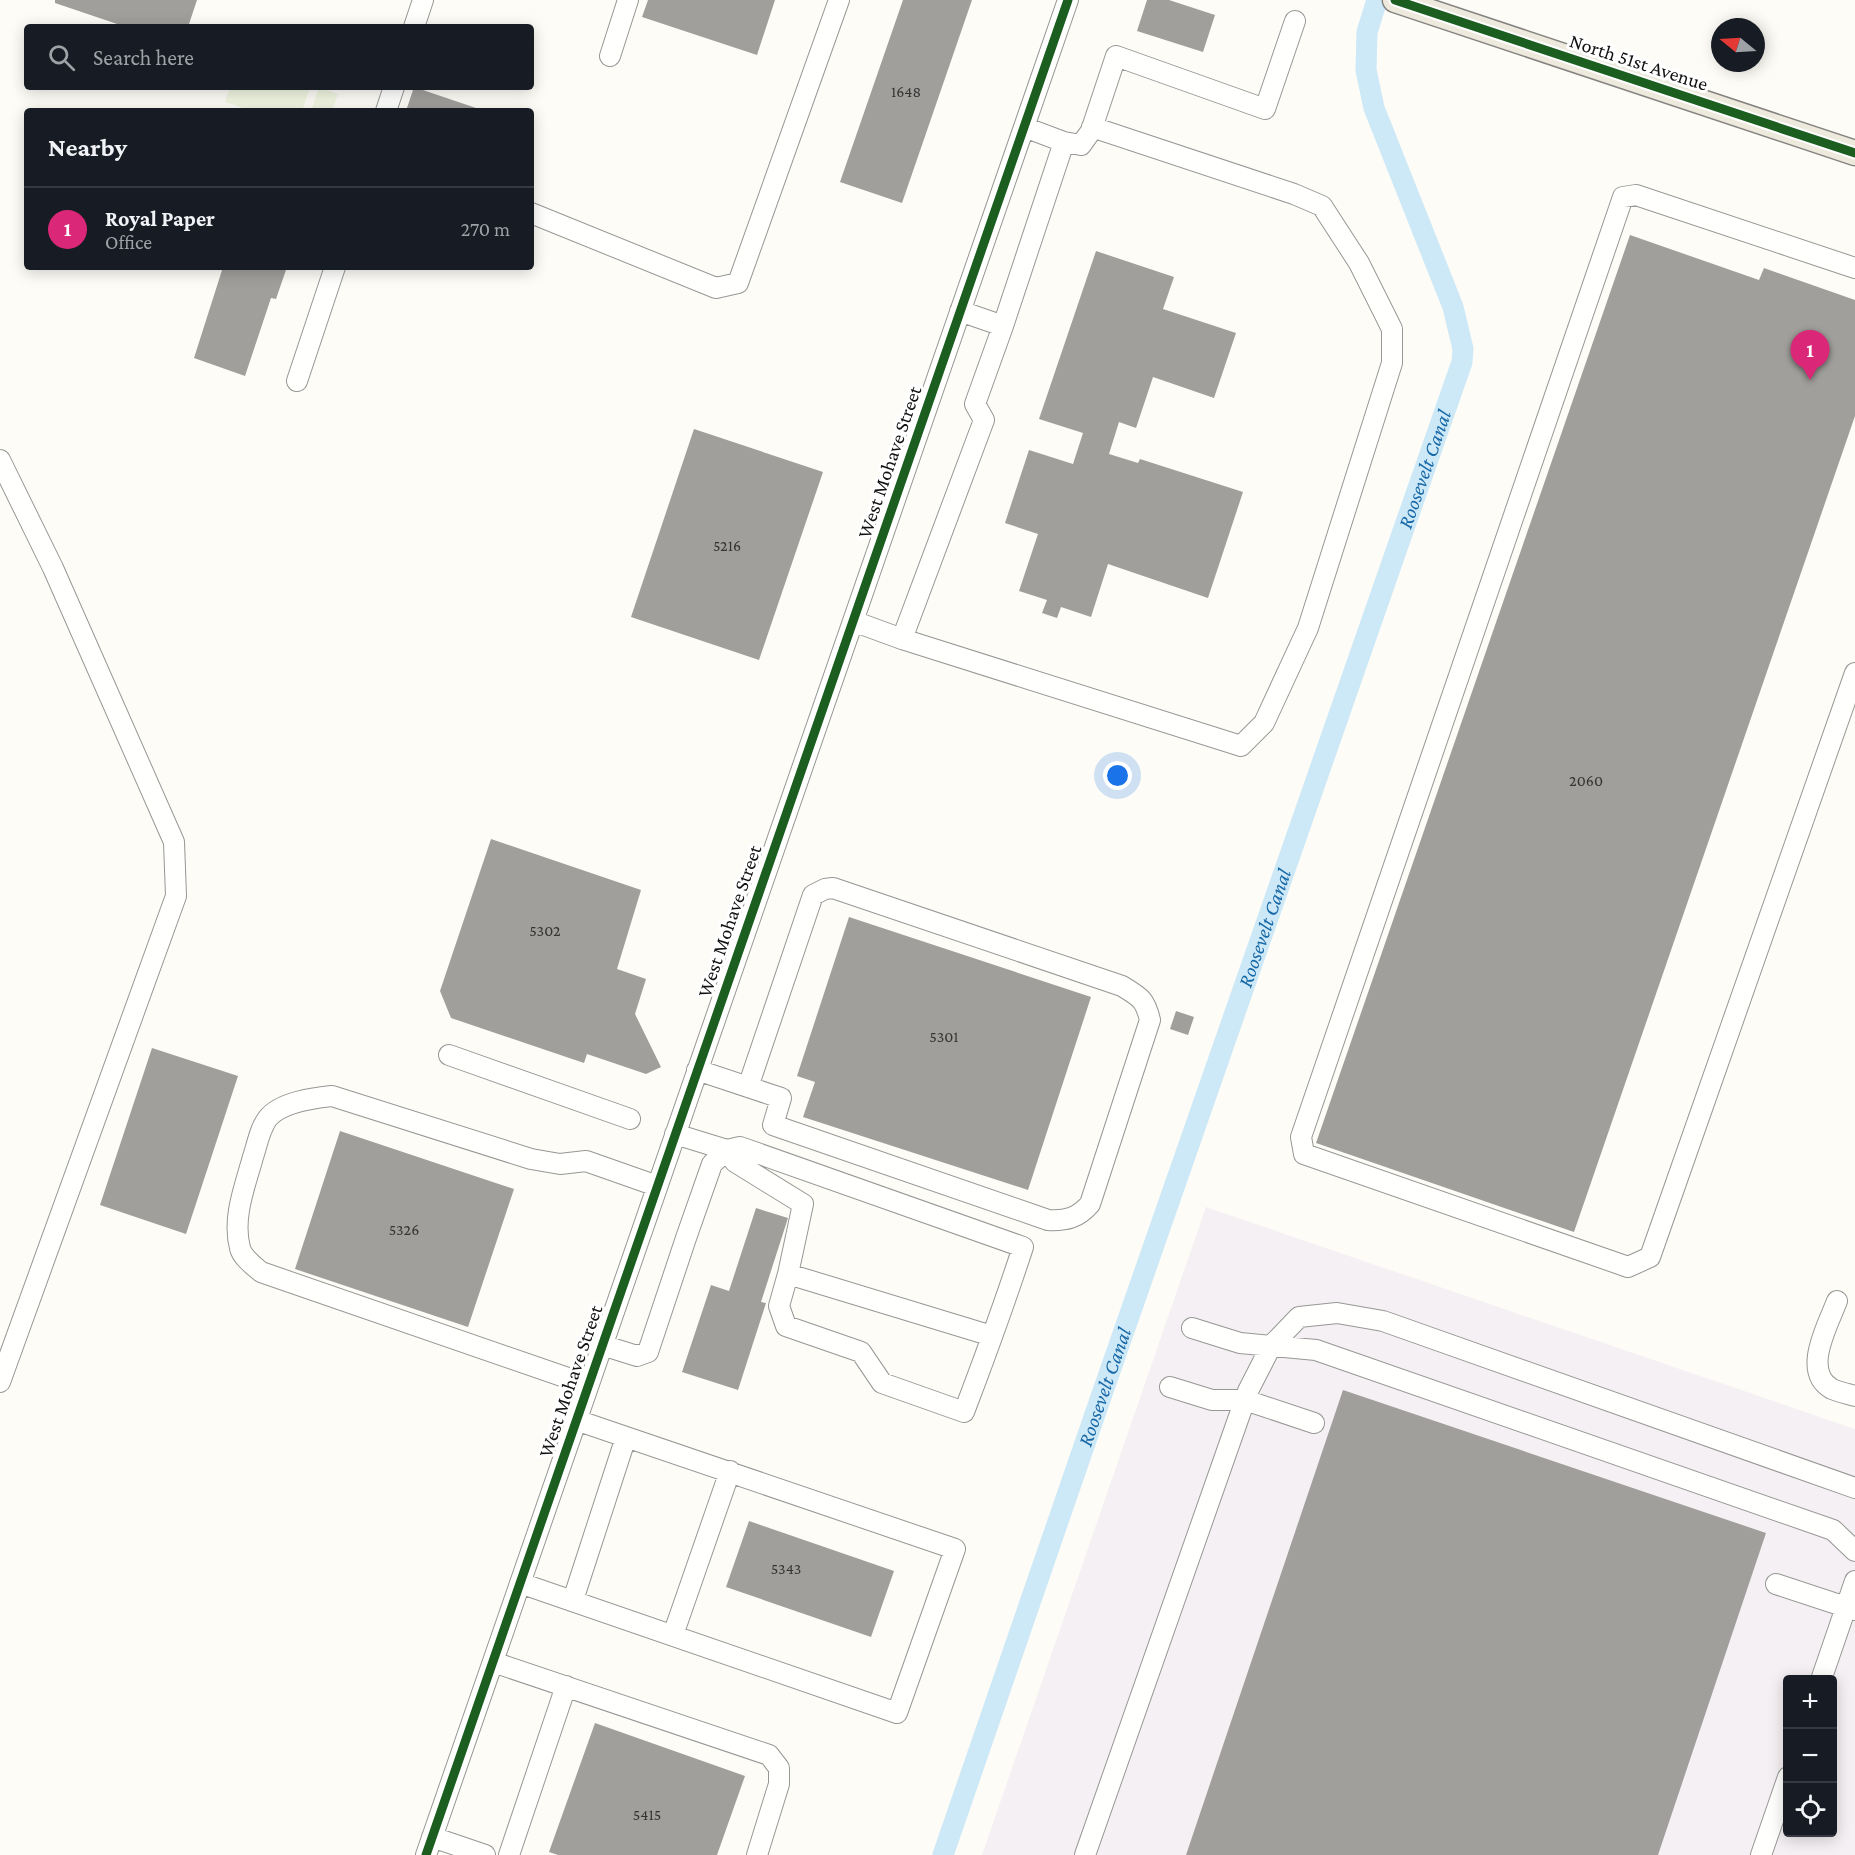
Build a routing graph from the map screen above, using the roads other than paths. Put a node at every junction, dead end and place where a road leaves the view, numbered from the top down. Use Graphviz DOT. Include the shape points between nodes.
graph roads {
  1 [pos="423,0"];
  2 [pos="628,0"];
  3 [pos="839,0"];
  4 [pos="1068,0"];
  5 [pos="1403,2"];
  6 [pos="1295,21"];
  7 [pos="415,24"];
  8 [pos="610,56"];
  9 [pos="393,90"];
  10 [pos="387,108"];
  11 [pos="1092,127"];
  12 [pos="1024,128"];
  13 [pos="1064,142"];
  14 [pos="1855,153"];
  15 [pos="534,214"];
  16 [pos="1855,268"];
  17 [pos="333,270"];
  18 [pos="960,311"];
  19 [pos="1003,327"];
  20 [pos="297,381"];
  21 [pos="0,460"];
  22 [pos="853,621"];
  23 [pos="894,636"];
  24 [pos="1855,673"];
  25 [pos="449,1055"];
  26 [pos="697,1070"];
  27 [pos="748,1087"];
  28 [pos="630,1119"];
  29 [pos="675,1134"];
  30 [pos="727,1150"];
  31 [pos="657,1186"];
  32 [pos="788,1274"];
  33 [pos="1837,1301"];
  34 [pos="1192,1328"];
  35 [pos="992,1336"];
  36 [pos="602,1345"];
  37 [pos="1271,1346"];
  38 [pos="0,1382"];
  39 [pos="588,1385"];
  40 [pos="1170,1387"];
  41 [pos="1855,1396"];
  42 [pos="1245,1400"];
  43 [pos="576,1420"];
  44 [pos="1314,1423"];
  45 [pos="627,1437"];
  46 [pos="730,1472"];
  47 [pos="1855,1488"];
  48 [pos="1855,1551"];
  49 [pos="1855,1581"];
  50 [pos="520,1583"];
  51 [pos="1776,1584"];
  52 [pos="573,1600"];
  53 [pos="1851,1609"];
  54 [pos="673,1635"];
  55 [pos="493,1662"];
  56 [pos="1823,1675"];
  57 [pos="566,1686"];
  58 [pos="1786,1783"];
  59 [pos="429,1846"];
  60 [pos="485,1855"];
  61 [pos="509,1855"];
  62 [pos="757,1855"];
  63 [pos="1085,1855"];
  64 [pos="1761,1855"];
  1 -- 7 [label="street"];
  2 -- 8 [label="street"];
  3 -- 15 [label="street" via="738,283 716,288"];
  4 -- 12 [label="street, West Mohave Street"];
  5 -- 14 [label="main road, North 51st Avenue"];
  6 -- 11 [label="street" via="1265,109 1116,56"];
  9 -- 10 [label="street"];
  11 -- 13 [label="street" via="1081,145"];
  11 -- 23 [label="street" via="1322,206 1359,263 1392,329 1392,363 1308,628 1264,723 1241,746"];
  12 -- 13 [label="street"];
  12 -- 18 [label="street, West Mohave Street"];
  13 -- 19 [label="street"];
  16 -- 24 [label="street" via="1636,195 1623,197 1301,1137 1304,1154 1628,1267 1650,1257"];
  17 -- 20 [label="street"];
  18 -- 19 [label="street"];
  18 -- 22 [label="street, West Mohave Street"];
  19 -- 23 [label="street" via="975,404 984,420"];
  21 -- 38 [label="street" via="53,568 174,842 176,896"];
  22 -- 23 [label="street"];
  22 -- 26 [label="street, West Mohave Street"];
  25 -- 28 [label="street"];
  26 -- 27 [label="street"];
  26 -- 29 [label="street, West Mohave Street"];
  27 -- 27 [label="street" via="782,1098 773,1125 1060,1221 1082,1214 1090,1204 1150,1020 1147,1006 1122,986 833,888 825,889 813,895"];
  29 -- 30 [label="street"];
  29 -- 31 [label="street, West Mohave Street"];
  30 -- 32 [label="street" via="735,1162 803,1204"];
  30 -- 35 [label="street" via="740,1147 1023,1247"];
  30 -- 36 [label="street" via="712,1164 648,1352 637,1356"];
  31 -- 36 [label="street, West Mohave Street"];
  31 -- 39 [label="street" via="586,1161 560,1164 531,1159 332,1096 287,1105 268,1118 258,1138 240,1203 238,1228 240,1251 261,1272"];
  32 -- 35 [label="street"];
  32 -- 35 [label="street" via="779,1306 786,1326 861,1353 882,1383 964,1412"];
  33 -- 41 [label="street" via="1820,1344 1819,1376 1831,1388"];
  34 -- 37 [label="street" via="1240,1344"];
  36 -- 39 [label="street, West Mohave Street"];
  37 -- 42 [label="street"];
  37 -- 47 [label="street" via="1299,1317 1337,1313 1383,1321"];
  37 -- 48 [label="street" via="1316,1350 1833,1530"];
  39 -- 43 [label="street, West Mohave Street"];
  40 -- 42 [label="street" via="1212,1400"];
  42 -- 44 [label="street"];
  42 -- 63 [label="street"];
  43 -- 45 [label="street"];
  43 -- 50 [label="street, West Mohave Street"];
  45 -- 46 [label="street"];
  45 -- 52 [label="street"];
  46 -- 54 [label="street"];
  46 -- 54 [label="street" via="955,1549 897,1713"];
  49 -- 53 [label="street"];
  50 -- 52 [label="street"];
  50 -- 55 [label="street, West Mohave Street"];
  51 -- 53 [label="street"];
  52 -- 54 [label="street"];
  53 -- 56 [label="street"];
  55 -- 57 [label="street"];
  55 -- 59 [label="street, West Mohave Street"];
  57 -- 61 [label="street"];
  57 -- 62 [label="street" via="769,1755 779,1768 779,1784"];
  58 -- 64 [label="street"];
  59 -- 60 [label="street"];
}
